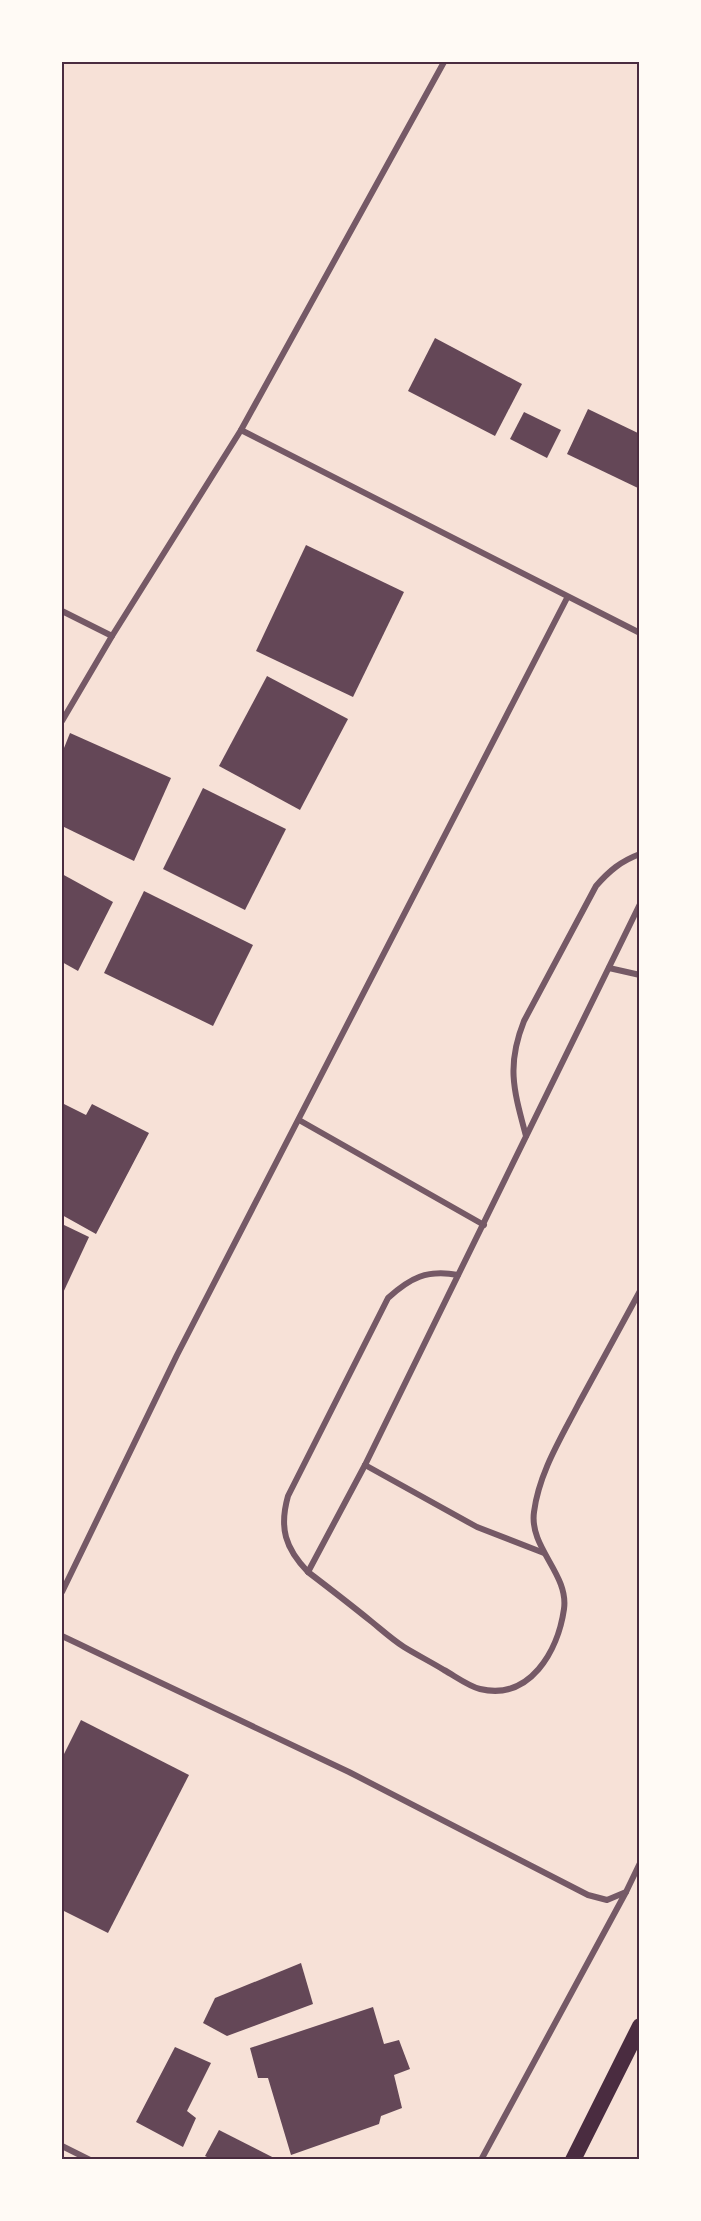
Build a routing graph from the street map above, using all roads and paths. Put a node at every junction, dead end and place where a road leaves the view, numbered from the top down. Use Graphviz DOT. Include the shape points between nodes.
graph roads {
  1 [pos="444,62"];
  2 [pos="241,430"];
  3 [pos="567,598"];
  4 [pos="62,611"];
  5 [pos="639,633"];
  6 [pos="112,636"];
  7 [pos="62,721"];
  8 [pos="639,854"];
  9 [pos="639,904"];
  10 [pos="609,968"];
  11 [pos="639,975"];
  12 [pos="299,1120"];
  13 [pos="526,1137"];
  14 [pos="484,1225"];
  15 [pos="458,1275"];
  16 [pos="639,1291"];
  17 [pos="365,1465"];
  18 [pos="544,1553"];
  19 [pos="308,1572"];
  20 [pos="62,1592"];
  21 [pos="62,1636"];
  22 [pos="639,1863"];
  23 [pos="626,1892"];
  24 [pos="639,2026"];
  25 [pos="62,2146"];
  26 [pos="90,2160"];
  27 [pos="481,2160"];
  28 [pos="573,2160"];
  1 -- 2 [label="street"];
  2 -- 3 [label="street"];
  2 -- 6 [label="street"];
  3 -- 5 [label="street"];
  3 -- 12 [label="street"];
  4 -- 6 [label="street"];
  6 -- 7 [label="street"];
  8 -- 13 [label="street" via="608,871 596,886 517,1040 513,1080"];
  9 -- 10 [label="street"];
  10 -- 11 [label="street"];
  10 -- 13 [label="street"];
  12 -- 14 [label="street"];
  12 -- 20 [label="street" via="177,1355"];
  13 -- 14 [label="street"];
  14 -- 15 [label="street"];
  15 -- 17 [label="street"];
  15 -- 19 [label="street" via="441,1271 403,1284 388,1298 373,1327 283,1512 288,1545"];
  16 -- 18 [label="street" via="543,1476 533,1515"];
  17 -- 18 [label="street" via="477,1527"];
  17 -- 19 [label="street"];
  18 -- 19 [label="street" via="562,1585 565,1599 557,1639 535,1675 518,1686 499,1691 479,1689 403,1646"];
  21 -- 23 [label="street" via="349,1772 588,1895 607,1900"];
  22 -- 23 [label="street"];
  23 -- 27 [label="street"];
  24 -- 28 [label="highway"];
  25 -- 26 [label="street"];
}
